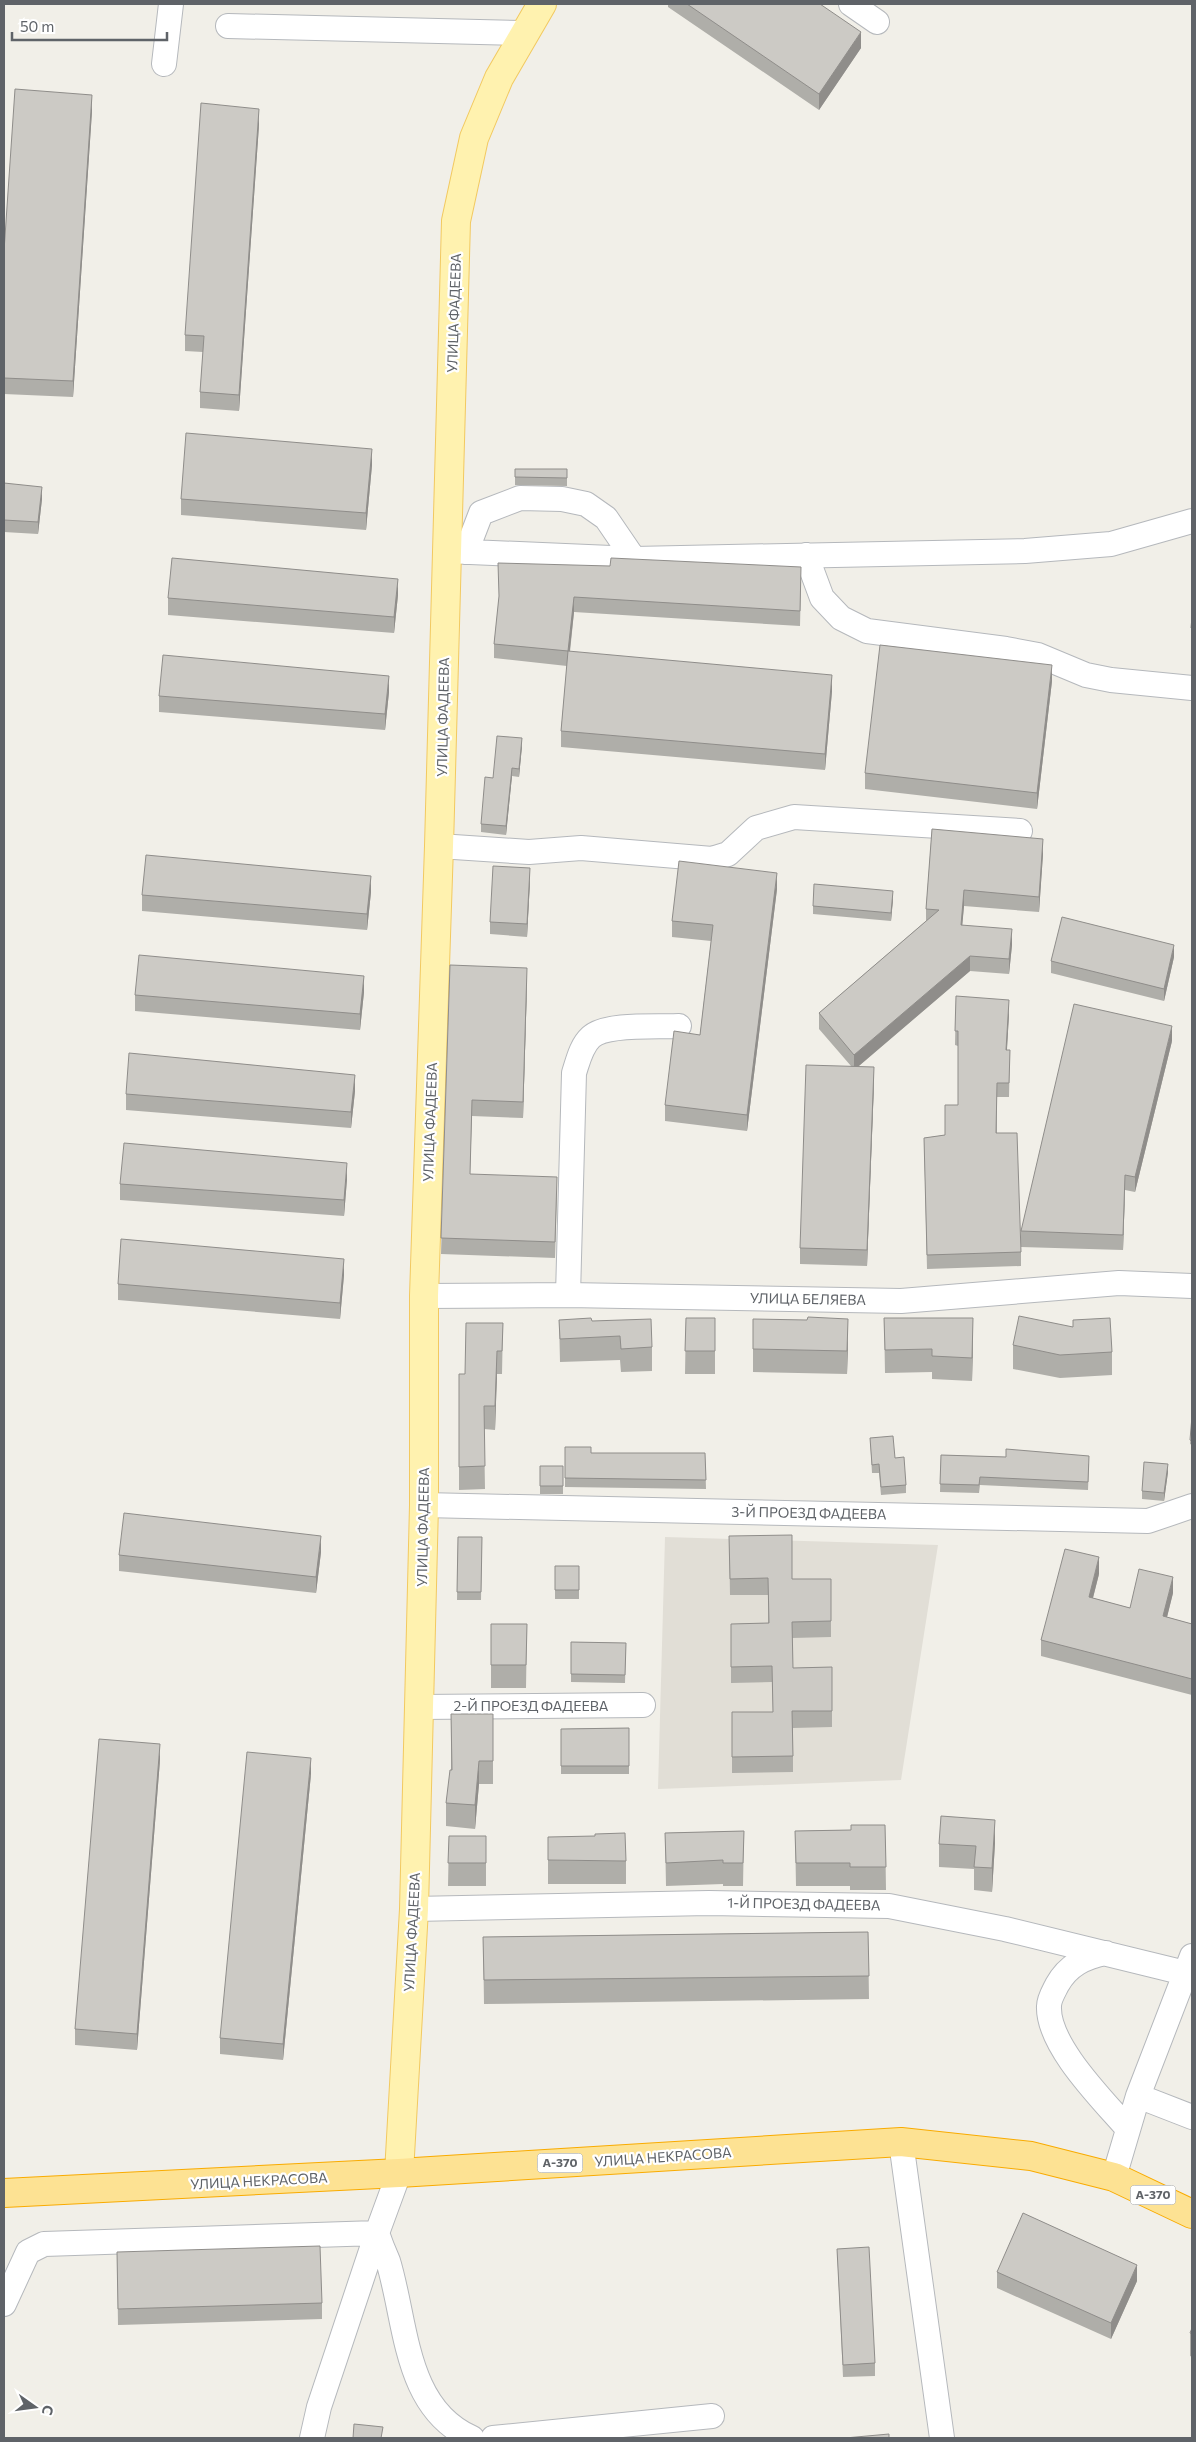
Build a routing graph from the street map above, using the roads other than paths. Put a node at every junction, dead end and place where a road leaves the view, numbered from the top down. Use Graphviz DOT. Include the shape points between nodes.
graph roads {
  1 [pos="171,4"];
  2 [pos="542,4"];
  3 [pos="850,4"];
  4 [pos="877,22"];
  5 [pos="228,26"];
  6 [pos="524,33"];
  7 [pos="164,64"];
  8 [pos="1182,524"];
  9 [pos="1192,539"];
  10 [pos="456,552"];
  11 [pos="806,555"];
  12 [pos="634,559"];
  13 [pos="1192,688"];
  14 [pos="1020,831"];
  15 [pos="439,846"];
  16 [pos="678,1026"];
  17 [pos="1192,1286"];
  18 [pos="568,1295"];
  19 [pos="424,1296"];
  20 [pos="424,1505"];
  21 [pos="1192,1506"];
  22 [pos="643,1705"];
  23 [pos="418,1707"];
  24 [pos="414,1909"];
  25 [pos="1106,1953"];
  26 [pos="1189,1965"];
  27 [pos="1138,2096"];
  28 [pos="1192,2117"];
  29 [pos="1128,2129"];
  30 [pos="901,2142"];
  31 [pos="399,2174"];
  32 [pos="1114,2177"];
  33 [pos="4,2193"];
  34 [pos="1192,2214"];
  35 [pos="377,2232"];
  36 [pos="4,2304"];
  37 [pos="712,2416"];
  38 [pos="312,2438"];
  39 [pos="472,2438"];
  40 [pos="492,2438"];
  41 [pos="942,2438"];
  1 -- 7 [label="street"];
  2 -- 6 [label="main road, УЛИЦА ФАДЕЕВА"];
  3 -- 4 [label="street"];
  5 -- 6 [label="street"];
  6 -- 10 [label="main road, УЛИЦА ФАДЕЕВА" via="499,78 474,138 456,221"];
  8 -- 9 [label="street"];
  8 -- 11 [label="street" via="1112,544 1025,551"];
  10 -- 12 [label="street"];
  10 -- 12 [label="street" via="481,513 520,498 562,499 586,504 606,518"];
  10 -- 15 [label="main road, УЛИЦА ФАДЕЕВА"];
  11 -- 12 [label="street"];
  11 -- 13 [label="street" via="822,598 841,618 867,631 1006,649 1038,656 1086,675"];
  14 -- 15 [label="street" via="794,817 756,828 728,854 712,859 581,848 529,852"];
  15 -- 19 [label="main road, УЛИЦА ФАДЕЕВА"];
  16 -- 18 [label="street" via="608,1029 591,1037 581,1051 574,1072"];
  17 -- 18 [label="street, УЛИЦА БЕЛЯЕВА" via="1119,1283 901,1300"];
  18 -- 19 [label="street, УЛИЦА БЕЛЯЕВА"];
  19 -- 20 [label="main road, УЛИЦА ФАДЕЕВА"];
  20 -- 21 [label="street, 3-Й ПРОЕЗД ФАДЕЕВА" via="1148,1521"];
  20 -- 23 [label="main road, УЛИЦА ФАДЕЕВА"];
  22 -- 23 [label="street, 2-Й ПРОЕЗД ФАДЕЕВА"];
  23 -- 24 [label="main road, УЛИЦА ФАДЕЕВА"];
  24 -- 25 [label="street, 1-Й ПРОЕЗД ФАДЕЕВА" via="709,1902 889,1906"];
  24 -- 31 [label="main road, УЛИЦА ФАДЕЕВА"];
  25 -- 26 [label="street, 1-Й ПРОЕЗД ФАДЕЕВА"];
  25 -- 29 [label="street" via="1072,1965 1062,1976 1049,2004 1049,2017 1053,2030 1086,2081"];
  26 -- 27 [label="street"];
  27 -- 28 [label="street"];
  27 -- 29 [label="street"];
  29 -- 32 [label="street"];
  30 -- 31 [label="highway, УЛИЦА НЕКРАСОВА / А-370"];
  30 -- 32 [label="highway, УЛИЦА НЕКРАСОВА / А-370" via="1031,2156"];
  30 -- 41 [label="street"];
  31 -- 33 [label="highway, УЛИЦА НЕКРАСОВА / А-370"];
  31 -- 35 [label="street"];
  32 -- 34 [label="highway, УЛИЦА НЕКРАСОВА / А-370"];
  35 -- 36 [label="street" via="44,2244 28,2252"];
  35 -- 38 [label="street" via="319,2407"];
  35 -- 39 [label="street" via="388,2262 408,2353 424,2394 450,2427"];
  37 -- 40 [label="street"];
}
